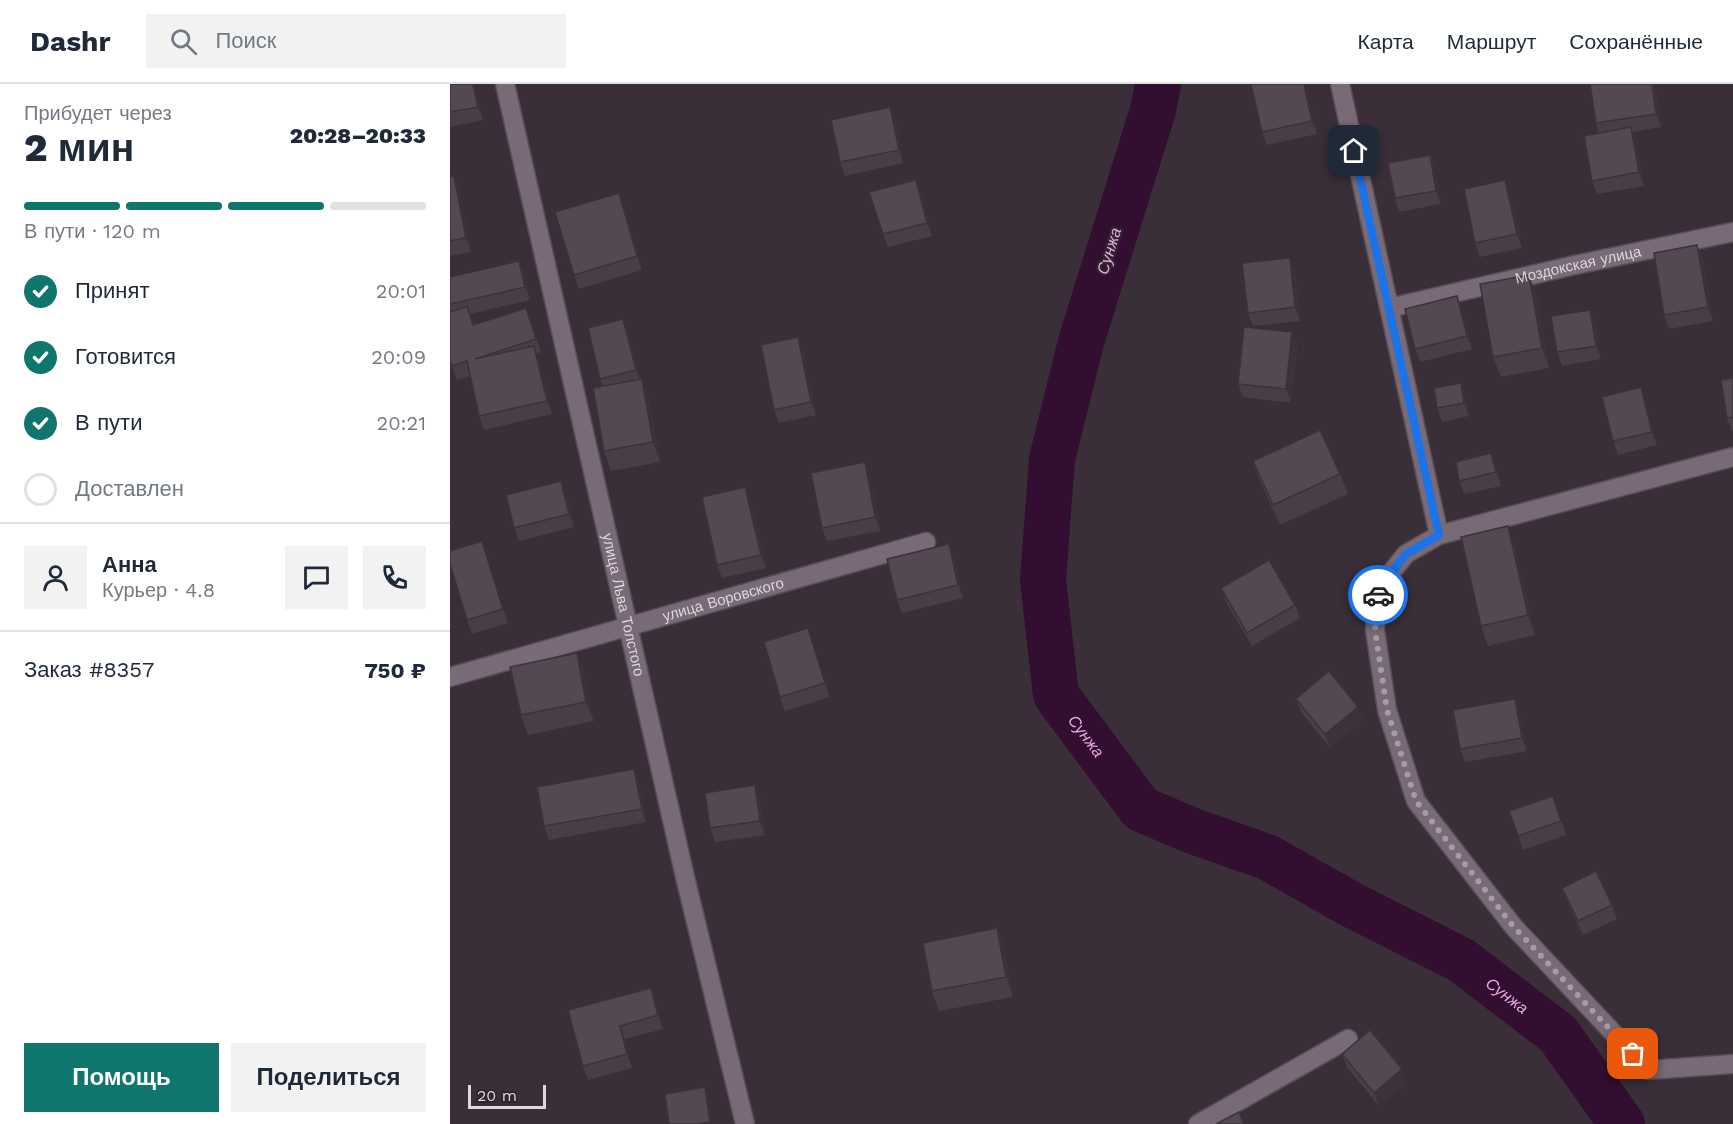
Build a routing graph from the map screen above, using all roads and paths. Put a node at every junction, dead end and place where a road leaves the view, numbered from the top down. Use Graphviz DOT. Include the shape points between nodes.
graph roads {
  1 [pos="505,84"];
  2 [pos="1340,84"];
  3 [pos="1733,232"];
  4 [pos="1389,308"];
  5 [pos="1733,457"];
  6 [pos="1439,535"];
  7 [pos="926,542"];
  8 [pos="629,626"];
  9 [pos="450,676"];
  10 [pos="1348,1039"];
  11 [pos="1733,1064"];
  12 [pos="745,1124"];
  13 [pos="1198,1124"];
  1 -- 8 [label="street, улица Льва Толстого"];
  2 -- 4 [label="street"];
  3 -- 4 [label="street, Моздокская улица"];
  4 -- 6 [label="street"];
  5 -- 6 [label="street"];
  6 -- 11 [label="street" via="1406,554 1378,589 1375,630 1387,710 1416,801 1513,926 1648,1070"];
  7 -- 8 [label="street, улица Воровского"];
  8 -- 9 [label="street, улица Воровского"];
  8 -- 12 [label="street, улица Льва Толстого"];
  10 -- 13 [label="street"];
}
